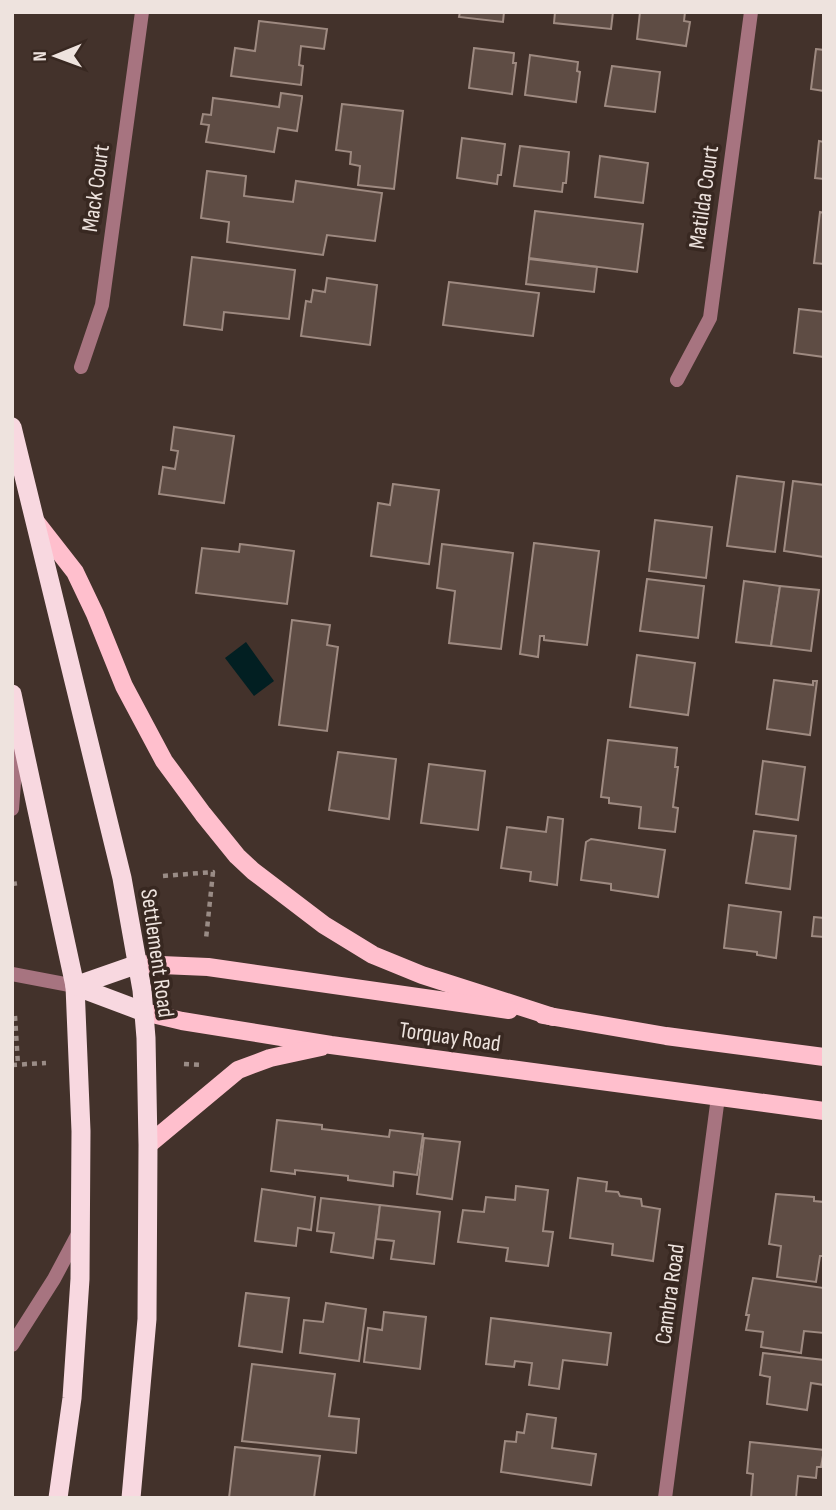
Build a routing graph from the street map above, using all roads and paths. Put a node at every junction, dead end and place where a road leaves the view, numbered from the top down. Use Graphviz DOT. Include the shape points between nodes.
graph roads {
  1 [pos="142,12"];
  2 [pos="751,12"];
  3 [pos="80,367"];
  4 [pos="677,380"];
  5 [pos="12,427"];
  6 [pos="36,522"];
  7 [pos="14,700"];
  8 [pos="12,809"];
  9 [pos="163,876"];
  10 [pos="20,883"];
  11 [pos="12,884"];
  12 [pos="206,939"];
  13 [pos="138,964"];
  14 [pos="12,974"];
  15 [pos="75,986"];
  16 [pos="144,1012"];
  17 [pos="15,1016"];
  18 [pos="553,1017"];
  19 [pos="331,1045"];
  20 [pos="824,1057"];
  21 [pos="15,1062"];
  22 [pos="46,1063"];
  23 [pos="718,1097"];
  24 [pos="824,1111"];
  25 [pos="148,1145"];
  26 [pos="81,1227"];
  27 [pos="12,1345"];
  28 [pos="58,1498"];
  29 [pos="131,1498"];
  30 [pos="665,1498"];
  1 -- 3 [label="street, Mack Court" via="102,305"];
  2 -- 4 [label="street, Matilda Court" via="710,318"];
  5 -- 6 [label="highway, Settlement Road"];
  6 -- 13 [label="highway, Settlement Road" via="122,878"];
  6 -- 18 [label="main road" via="80,583 124,686 164,761 237,856 324,925 373,955"];
  7 -- 8 [label="street" via="17,762"];
  7 -- 15 [label="highway"];
  9 -- 12 [label="path" via="213,872"];
  10 -- 11 [label="path"];
  13 -- 15 [label="highway, Torquay Road"];
  13 -- 16 [label="highway, Settlement Road"];
  13 -- 18 [label="main road, Torquay Road" via="208,967"];
  14 -- 15 [label="street, Torquay Road"];
  15 -- 16 [label="highway, Torquay Road"];
  15 -- 26 [label="highway"];
  16 -- 19 [label="main road, Torquay Road"];
  16 -- 25 [label="highway, Settlement Road"];
  17 -- 21 [label="path"];
  18 -- 20 [label="main road, Torquay Road"];
  19 -- 23 [label="main road, Torquay Road"];
  19 -- 25 [label="main road" via="237,1070"];
  21 -- 22 [label="path"];
  23 -- 24 [label="main road, Torquay Road"];
  23 -- 30 [label="street, Cambra Road"];
  25 -- 29 [label="highway, Settlement Road" via="147,1319"];
  26 -- 27 [label="street"];
  26 -- 28 [label="highway" via="72,1398"];
}
